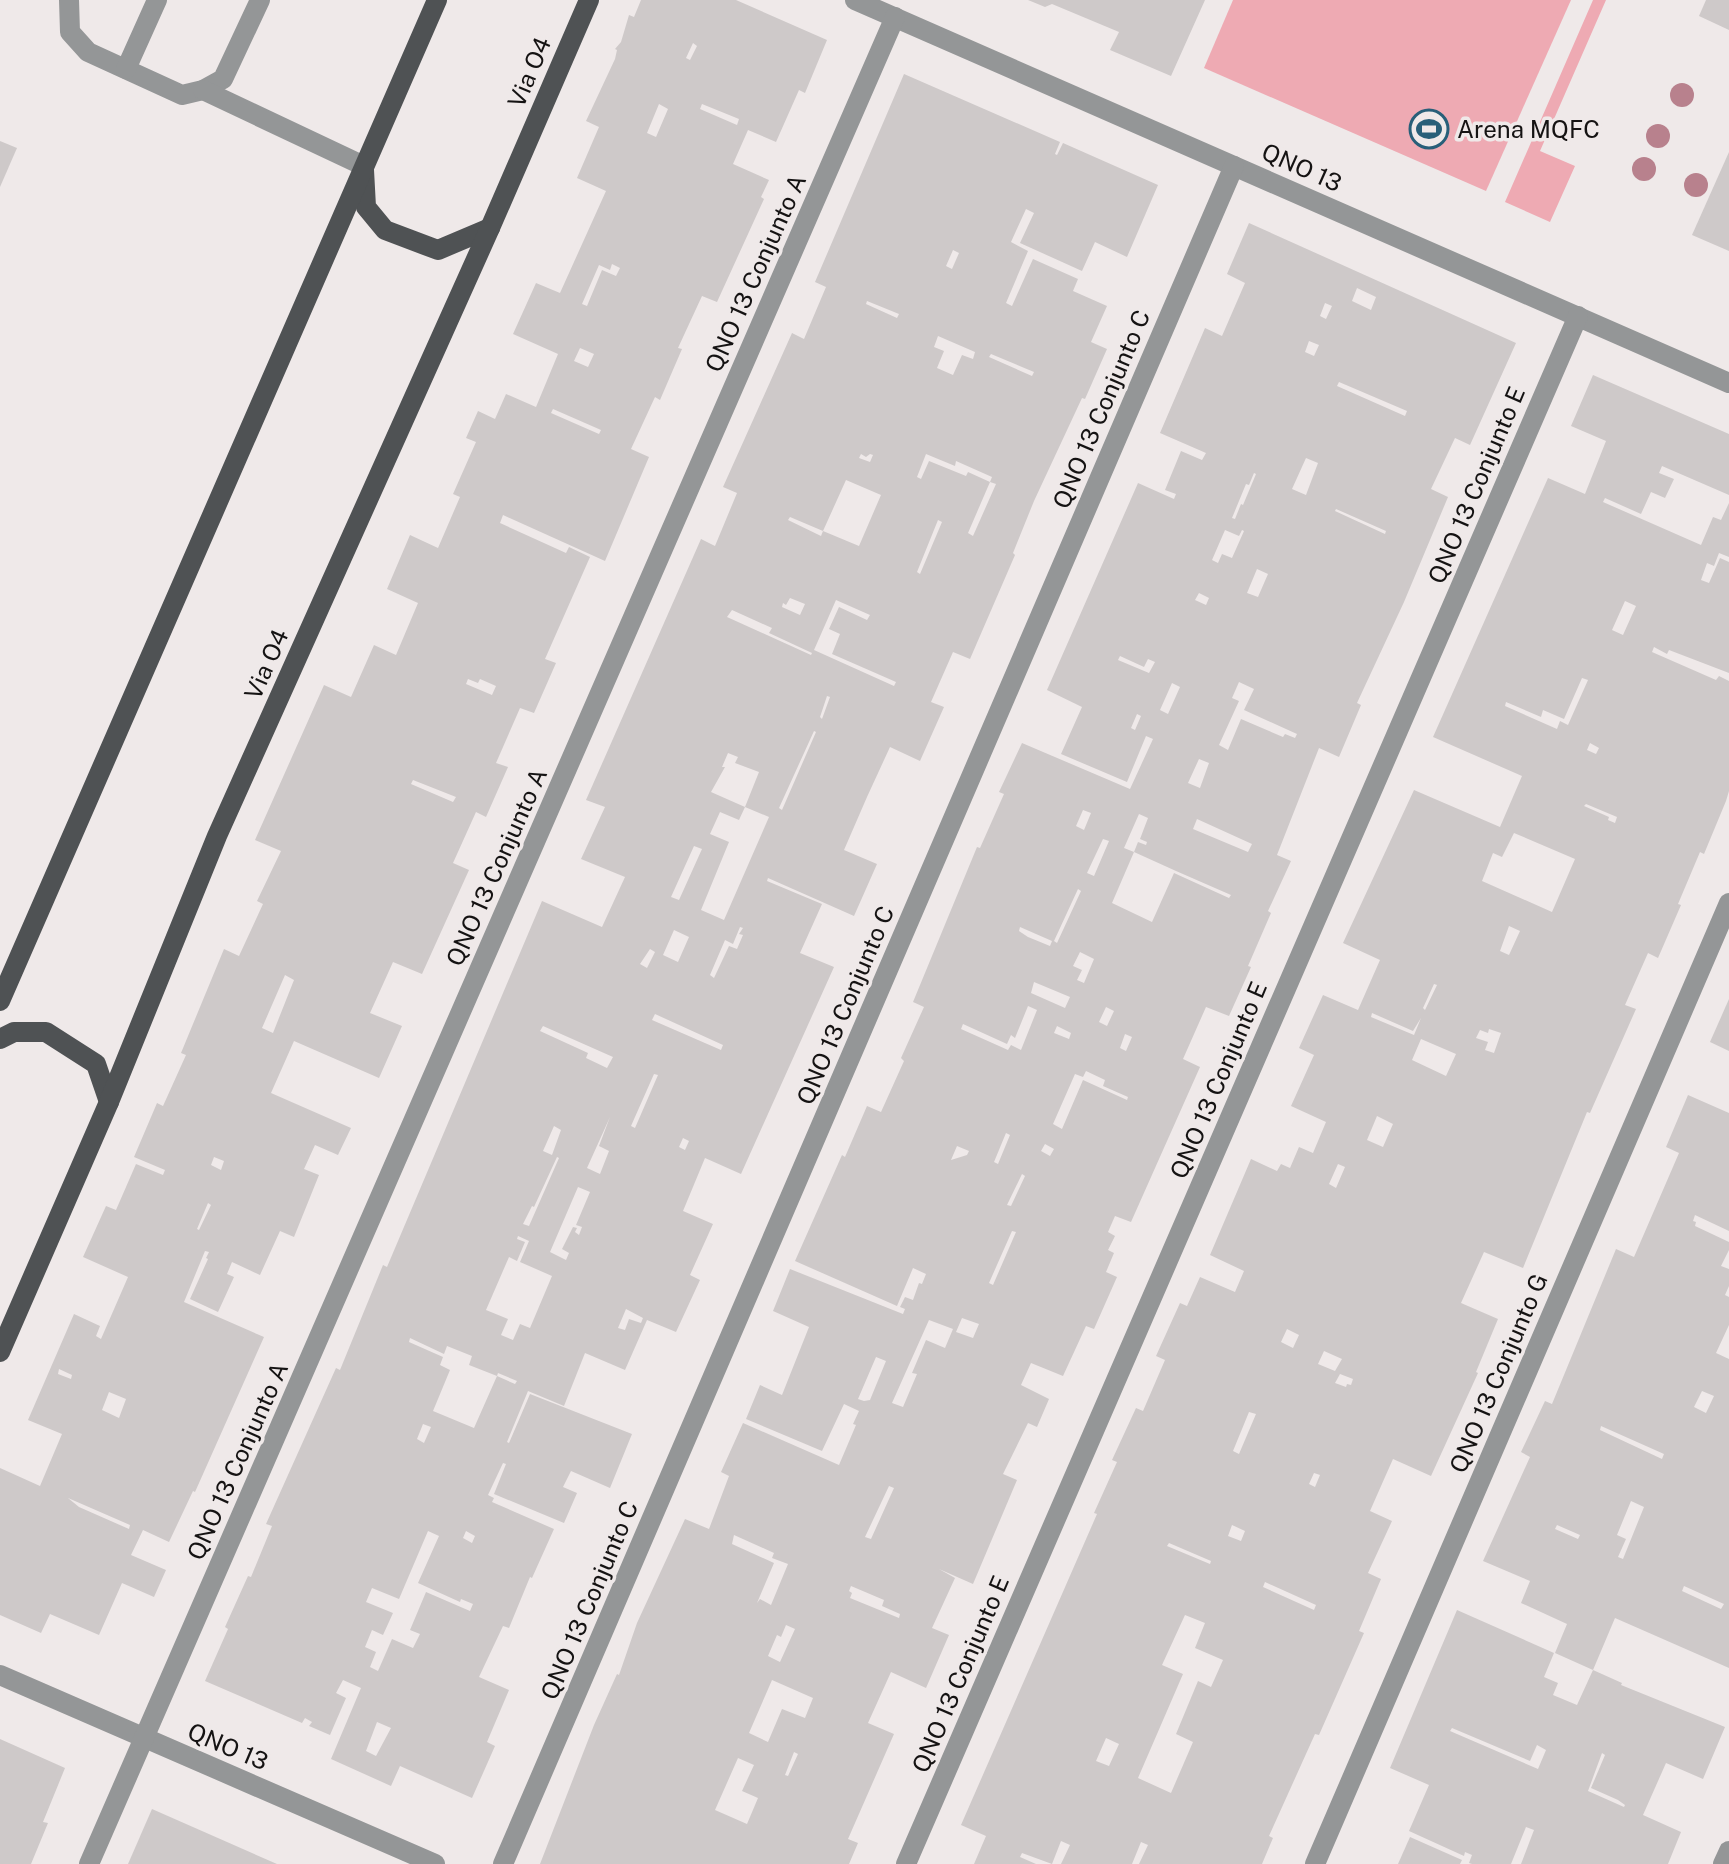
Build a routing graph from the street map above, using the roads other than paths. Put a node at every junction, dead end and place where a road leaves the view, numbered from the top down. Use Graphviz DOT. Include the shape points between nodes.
graph roads {
  1 [pos="69,0"];
  2 [pos="157,0"];
  3 [pos="260,0"];
  4 [pos="437,0"];
  5 [pos="589,0"];
  6 [pos="855,0"];
  7 [pos="895,17"];
  8 [pos="126,69"];
  9 [pos="203,90"];
  10 [pos="364,166"];
  11 [pos="1234,166"];
  12 [pos="490,228"];
  13 [pos="1578,316"];
  14 [pos="1729,383"];
  15 [pos="1729,903"];
  16 [pos="0,1001"];
  17 [pos="0,1039"];
  18 [pos="109,1102"];
  19 [pos="0,1352"];
  20 [pos="0,1675"];
  21 [pos="145,1738"];
  22 [pos="1729,1851"];
  23 [pos="89,1864"];
  24 [pos="435,1864"];
  25 [pos="503,1864"];
  26 [pos="906,1864"];
  27 [pos="1315,1864"];
  28 [pos="1723,1864"];
  1 -- 8 [label="street" via="70,32 88,52"];
  2 -- 8 [label="street"];
  3 -- 9 [label="street" via="223,79"];
  4 -- 10 [label="main road"];
  5 -- 12 [label="main road, Via O4"];
  6 -- 7 [label="street, QNO 13"];
  7 -- 11 [label="street, QNO 13"];
  7 -- 21 [label="street, QNO 13 Conjunto A"];
  8 -- 9 [label="street" via="182,95"];
  9 -- 10 [label="street"];
  10 -- 12 [label="main road" via="366,207 385,230 438,250"];
  10 -- 16 [label="main road"];
  11 -- 13 [label="street, QNO 13"];
  11 -- 25 [label="street, QNO 13 Conjunto C"];
  12 -- 18 [label="main road, Via O4" via="217,836"];
  13 -- 14 [label="street, QNO 13"];
  13 -- 26 [label="street, QNO 13 Conjunto E"];
  15 -- 27 [label="street, QNO 13 Conjunto G"];
  17 -- 18 [label="main road" via="14,1032 46,1032 96,1064"];
  18 -- 19 [label="main road, Via O4"];
  20 -- 21 [label="street, QNO 13"];
  21 -- 23 [label="street, QNO 13 Conjunto A"];
  21 -- 24 [label="street, QNO 13"];
  22 -- 28 [label="street"];
}
